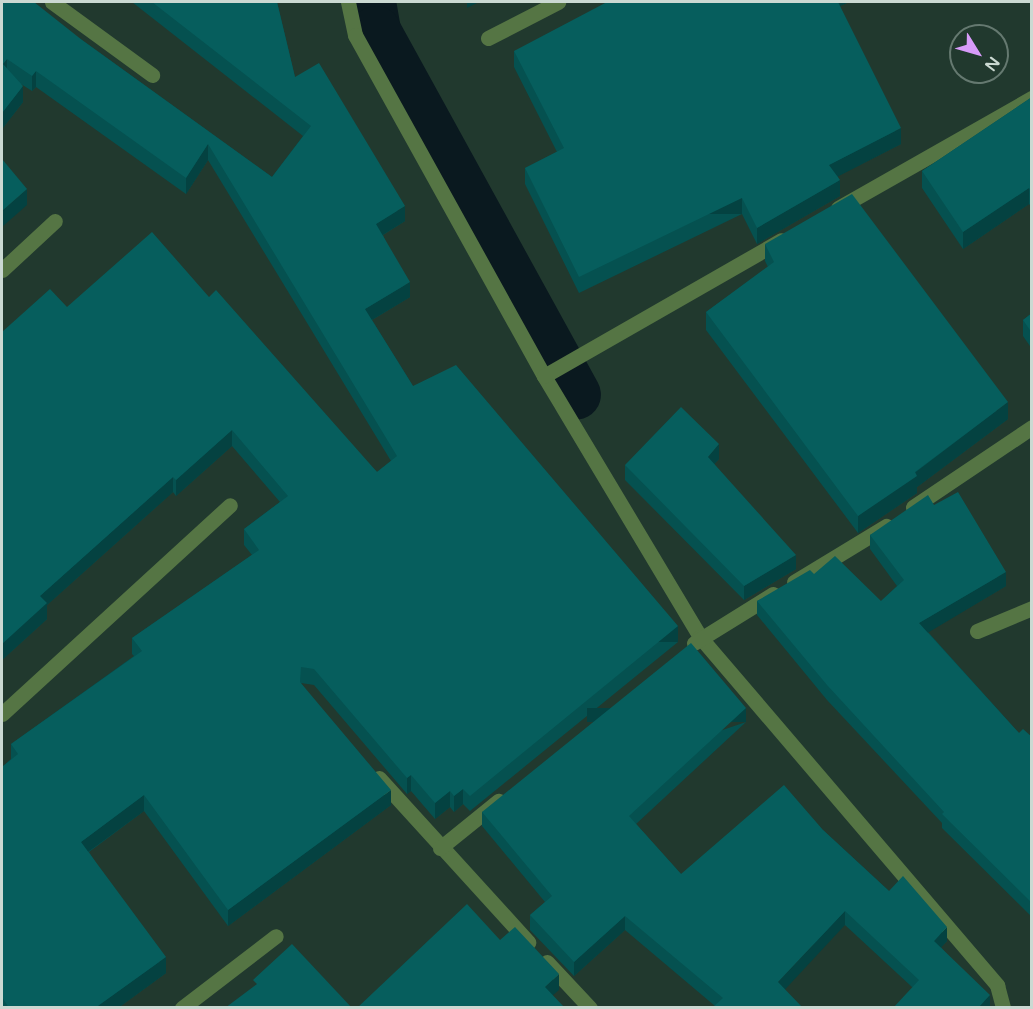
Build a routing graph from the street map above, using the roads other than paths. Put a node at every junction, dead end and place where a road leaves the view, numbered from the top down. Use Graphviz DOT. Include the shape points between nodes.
graph roads {
  1 [pos="52,2"];
  2 [pos="348,2"];
  3 [pos="558,2"];
  4 [pos="488,38"];
  5 [pos="152,75"];
  6 [pos="1032,98"];
  7 [pos="828,214"];
  8 [pos="55,221"];
  9 [pos="797,231"];
  10 [pos="2,270"];
  11 [pos="548,373"];
  12 [pos="1032,427"];
  13 [pos="230,505"];
  14 [pos="1032,608"];
  15 [pos="977,630"];
  16 [pos="700,637"];
  17 [pos="682,652"];
  18 [pos="2,714"];
  19 [pos="368,764"];
  20 [pos="514,788"];
  21 [pos="440,848"];
  22 [pos="276,936"];
  23 [pos="182,1008"];
  24 [pos="590,1008"];
  25 [pos="1003,1008"];
  1 -- 5 [label="street"];
  2 -- 11 [label="street" via="355,35"];
  3 -- 4 [label="street"];
  6 -- 7 [label="street"];
  8 -- 10 [label="street"];
  9 -- 11 [label="street"];
  11 -- 16 [label="street"];
  12 -- 16 [label="street" via="869,538"];
  13 -- 18 [label="street"];
  14 -- 15 [label="street"];
  16 -- 17 [label="street"];
  16 -- 25 [label="street" via="997,985"];
  19 -- 21 [label="street"];
  20 -- 21 [label="street"];
  21 -- 24 [label="street"];
  22 -- 23 [label="street"];
}
